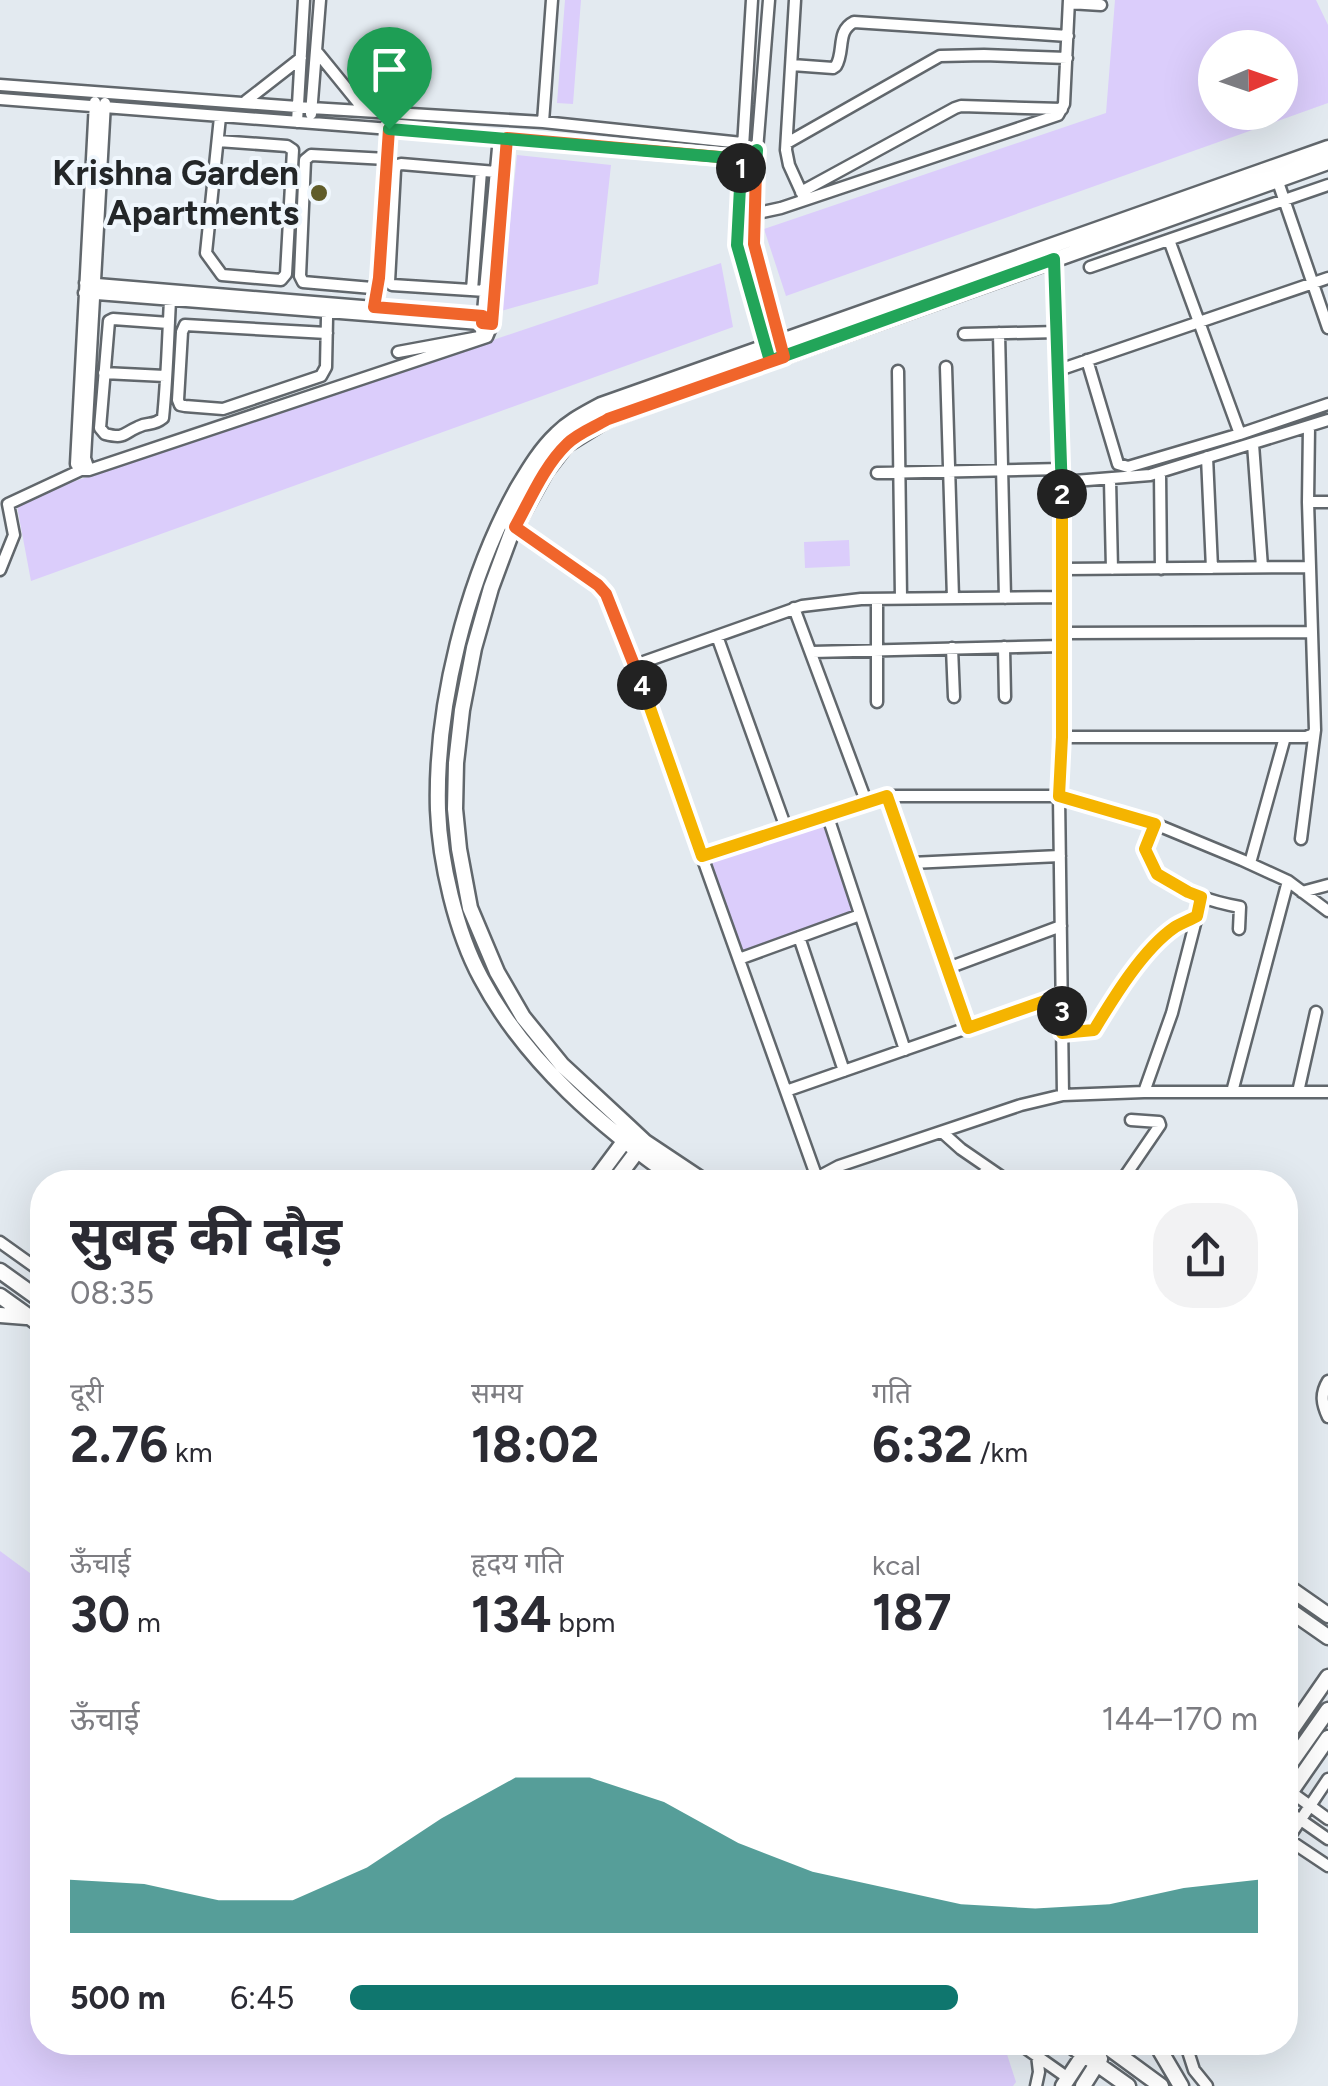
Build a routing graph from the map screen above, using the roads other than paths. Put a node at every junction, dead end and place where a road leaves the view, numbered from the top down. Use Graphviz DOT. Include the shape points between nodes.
graph roads {
  1 [pos="304,0"];
  2 [pos="320,0"];
  3 [pos="552,0"];
  4 [pos="752,0"];
  5 [pos="769,0"];
  6 [pos="796,0"];
  7 [pos="1070,2"];
  8 [pos="1101,5"];
  9 [pos="1068,36"];
  10 [pos="316,51"];
  11 [pos="301,58"];
  12 [pos="1067,58"];
  13 [pos="792,65"];
  14 [pos="0,85"];
  15 [pos="100,92"];
  16 [pos="0,99"];
  17 [pos="246,102"];
  18 [pos="100,106"];
  19 [pos="298,107"];
  20 [pos="312,108"];
  21 [pos="1062,108"];
  22 [pos="365,111"];
  23 [pos="220,117"];
  24 [pos="297,122"];
  25 [pos="542,122"];
  26 [pos="310,124"];
  27 [pos="389,129"];
  28 [pos="503,137"];
  29 [pos="218,141"];
  30 [pos="787,143"];
  31 [pos="742,144"];
  32 [pos="757,150"];
  33 [pos="1324,156"];
  34 [pos="387,159"];
  35 [pos="742,159"];
  36 [pos="481,171"];
  37 [pos="496,172"];
  38 [pos="1276,179"];
  39 [pos="1328,185"];
  40 [pos="803,195"];
  41 [pos="1284,200"];
  42 [pos="753,214"];
  43 [pos="1169,240"];
  44 [pos="1054,252"];
  45 [pos="1090,268"];
  46 [pos="1328,278"];
  47 [pos="1312,283"];
  48 [pos="376,286"];
  49 [pos="89,288"];
  50 [pos="472,290"];
  51 [pos="486,290"];
  52 [pos="170,300"];
  53 [pos="374,307"];
  54 [pos="327,312"];
  55 [pos="486,321"];
  56 [pos="1200,322"];
  57 [pos="169,323"];
  58 [pos="1328,328"];
  59 [pos="1058,332"];
  60 [pos="326,333"];
  61 [pos="999,333"];
  62 [pos="964,334"];
  63 [pos="398,352"];
  64 [pos="775,352"];
  65 [pos="1087,360"];
  66 [pos="946,368"];
  67 [pos="1059,370"];
  68 [pos="898,371"];
  69 [pos="104,372"];
  70 [pos="166,376"];
  71 [pos="1328,404"];
  72 [pos="1328,420"];
  73 [pos="1309,427"];
  74 [pos="1240,434"];
  75 [pos="1253,444"];
  76 [pos="1207,457"];
  77 [pos="1061,469"];
  78 [pos="85,470"];
  79 [pos="1002,470"];
  80 [pos="950,471"];
  81 [pos="899,472"];
  82 [pos="877,473"];
  83 [pos="1160,473"];
  84 [pos="1110,480"];
  85 [pos="1062,482"];
  86 [pos="1308,502"];
  87 [pos="1328,502"];
  88 [pos="515,527"];
  89 [pos="488,549"];
  90 [pos="504,554"];
  91 [pos="1262,567"];
  92 [pos="1310,567"];
  93 [pos="1161,568"];
  94 [pos="1212,568"];
  95 [pos="1064,569"];
  96 [pos="1112,569"];
  97 [pos="0,570"];
  98 [pos="1064,597"];
  99 [pos="901,598"];
  100 [pos="953,598"];
  101 [pos="1005,598"];
  102 [pos="877,599"];
  103 [pos="794,608"];
  104 [pos="1312,632"];
  105 [pos="717,636"];
  106 [pos="1063,639"];
  107 [pos="1004,647"];
  108 [pos="952,648"];
  109 [pos="877,650"];
  110 [pos="812,652"];
  111 [pos="635,665"];
  112 [pos="1314,680"];
  113 [pos="1328,680"];
  114 [pos="954,697"];
  115 [pos="1005,697"];
  116 [pos="877,702"];
  117 [pos="1315,730"];
  118 [pos="1062,737"];
  119 [pos="1286,737"];
  120 [pos="887,796"];
  121 [pos="1059,796"];
  122 [pos="866,801"];
  123 [pos="827,814"];
  124 [pos="1155,824"];
  125 [pos="786,828"];
  126 [pos="1301,838"];
  127 [pos="702,856"];
  128 [pos="1060,856"];
  129 [pos="911,863"];
  130 [pos="1250,864"];
  131 [pos="1288,882"];
  132 [pos="1328,885"];
  133 [pos="1302,892"];
  134 [pos="1201,897"];
  135 [pos="1328,911"];
  136 [pos="1198,912"];
  137 [pos="860,914"];
  138 [pos="1061,926"];
  139 [pos="1239,929"];
  140 [pos="799,937"];
  141 [pos="739,958"];
  142 [pos="948,968"];
  143 [pos="1062,995"];
  144 [pos="1316,1012"];
  145 [pos="968,1028"];
  146 [pos="1062,1033"];
  147 [pos="905,1050"];
  148 [pos="844,1071"];
  149 [pos="786,1091"];
  150 [pos="1144,1092"];
  151 [pos="1232,1092"];
  152 [pos="1298,1092"];
  153 [pos="1328,1092"];
  154 [pos="1063,1095"];
  155 [pos="1131,1120"];
  156 [pos="942,1132"];
  157 [pos="634,1141"];
  158 [pos="988,1168"];
  159 [pos="606,1170"];
  160 [pos="620,1170"];
  161 [pos="667,1170"];
  162 [pos="684,1170"];
  163 [pos="810,1170"];
  164 [pos="832,1170"];
  165 [pos="991,1170"];
  166 [pos="1129,1170"];
  167 [pos="0,1242"];
  168 [pos="30,1263"];
  169 [pos="0,1272"];
  170 [pos="30,1293"];
  171 [pos="0,1296"];
  172 [pos="0,1315"];
  173 [pos="30,1317"];
  174 [pos="30,1321"];
  175 [pos="1328,1381"];
  176 [pos="1328,1417"];
  177 [pos="1298,1594"];
  178 [pos="1328,1615"];
  179 [pos="1298,1616"];
  180 [pos="1328,1637"];
  181 [pos="1328,1678"];
  182 [pos="1328,1710"];
  183 [pos="1298,1721"];
  184 [pos="1328,1738"];
  185 [pos="1298,1747"];
  186 [pos="1302,1747"];
  187 [pos="1298,1753"];
  188 [pos="1328,1779"];
  189 [pos="1298,1782"];
  190 [pos="1298,1801"];
  191 [pos="1309,1806"];
  192 [pos="1298,1818"];
  193 [pos="1328,1819"];
  194 [pos="1301,1820"];
  195 [pos="1298,1824"];
  196 [pos="1328,1839"];
  197 [pos="1298,1847"];
  198 [pos="1328,1866"];
  199 [pos="1037,2055"];
  200 [pos="1082,2055"];
  201 [pos="1091,2055"];
  202 [pos="1102,2055"];
  203 [pos="1121,2055"];
  204 [pos="1163,2055"];
  205 [pos="1189,2055"];
  206 [pos="1097,2064"];
  207 [pos="1065,2082"];
  208 [pos="1036,2086"];
  209 [pos="1083,2086"];
  210 [pos="1128,2086"];
  211 [pos="1161,2086"];
  212 [pos="1181,2086"];
  213 [pos="1207,2086"];
  1 -- 11 [label="street"];
  2 -- 10 [label="street"];
  3 -- 25 [label="street"];
  4 -- 31 [label="street"];
  5 -- 32 [label="street"];
  6 -- 13 [label="street"];
  7 -- 8 [label="street"];
  7 -- 9 [label="street"];
  9 -- 12 [label="street"];
  9 -- 13 [label="street" via="854,22 842,35 836,66"];
  10 -- 20 [label="street"];
  10 -- 22 [label="street"];
  11 -- 17 [label="street"];
  11 -- 19 [label="street"];
  12 -- 21 [label="street"];
  12 -- 30 [label="street" via="940,56"];
  13 -- 30 [label="street"];
  14 -- 15 [label="street"];
  15 -- 17 [label="street"];
  15 -- 18 [label="street"];
  16 -- 18 [label="street"];
  17 -- 19 [label="street"];
  18 -- 23 [label="street"];
  18 -- 49 [label="street"];
  19 -- 20 [label="street"];
  19 -- 24 [label="street"];
  20 -- 22 [label="street"];
  20 -- 26 [label="street"];
  21 -- 40 [label="street" via="1052,118"];
  21 -- 40 [label="street" via="955,108"];
  22 -- 25 [label="street"];
  23 -- 24 [label="street"];
  23 -- 29 [label="street"];
  24 -- 26 [label="street"];
  25 -- 31 [label="street"];
  26 -- 27 [label="street"];
  27 -- 28 [label="street"];
  27 -- 34 [label="street"];
  28 -- 35 [label="street"];
  28 -- 37 [label="street"];
  28 -- 55 [label="street"];
  29 -- 29 [label="street" via="207,256 222,275 282,280 292,150"];
  30 -- 40 [label="street"];
  31 -- 32 [label="street"];
  31 -- 35 [label="street"];
  32 -- 35 [label="street"];
  32 -- 42 [label="street"];
  33 -- 38 [label="street"];
  33 -- 44 [label="street"];
  34 -- 48 [label="street"];
  34 -- 48 [label="street" via="305,160 301,280"];
  35 -- 64 [label="street" via="737,245"];
  36 -- 37 [label="street"];
  36 -- 50 [label="street"];
  36 -- 50 [label="street" via="397,166 389,260 392,285"];
  37 -- 51 [label="street"];
  38 -- 41 [label="street"];
  38 -- 44 [label="street"];
  39 -- 41 [label="street"];
  40 -- 42 [label="street"];
  41 -- 43 [label="street"];
  41 -- 47 [label="street"];
  42 -- 64 [label="street"];
  43 -- 45 [label="street"];
  43 -- 56 [label="street"];
  44 -- 59 [label="street"];
  44 -- 64 [label="street"];
  46 -- 47 [label="street"];
  47 -- 56 [label="street"];
  47 -- 58 [label="street"];
  48 -- 53 [label="street"];
  49 -- 52 [label="street"];
  49 -- 53 [label="street"];
  49 -- 78 [label="street"];
  50 -- 51 [label="street"];
  51 -- 55 [label="street"];
  52 -- 54 [label="street"];
  52 -- 57 [label="street"];
  53 -- 55 [label="street"];
  54 -- 55 [label="street"];
  54 -- 60 [label="street"];
  55 -- 63 [label="street" via="479,337"];
  55 -- 78 [label="street" via="490,334 483,340"];
  56 -- 65 [label="street"];
  56 -- 74 [label="street"];
  57 -- 69 [label="street" via="109,321"];
  57 -- 70 [label="street"];
  59 -- 61 [label="street"];
  59 -- 67 [label="street"];
  60 -- 60 [label="street" via="321,376 223,408 180,405 185,326"];
  61 -- 62 [label="street"];
  61 -- 79 [label="street"];
  64 -- 88 [label="street" via="582,433 546,471"];
  64 -- 89 [label="street" via="572,420 533,462"];
  65 -- 67 [label="street"];
  65 -- 74 [label="street" via="1122,466"];
  66 -- 80 [label="street"];
  67 -- 77 [label="street"];
  68 -- 81 [label="street"];
  69 -- 70 [label="street"];
  69 -- 70 [label="street" via="100,428 112,436 160,422"];
  71 -- 74 [label="street"];
  72 -- 73 [label="street"];
  73 -- 75 [label="street"];
  73 -- 86 [label="street"];
  75 -- 76 [label="street"];
  75 -- 91 [label="street"];
  76 -- 83 [label="street"];
  76 -- 94 [label="street"];
  77 -- 79 [label="street"];
  77 -- 85 [label="street"];
  78 -- 97 [label="street" via="8,504 14,536"];
  79 -- 80 [label="street"];
  79 -- 101 [label="street"];
  80 -- 81 [label="street"];
  80 -- 100 [label="street"];
  81 -- 82 [label="street"];
  81 -- 99 [label="street"];
  83 -- 84 [label="street"];
  83 -- 93 [label="street"];
  84 -- 85 [label="street"];
  84 -- 96 [label="street"];
  85 -- 95 [label="street"];
  86 -- 87 [label="street"];
  86 -- 92 [label="street"];
  88 -- 90 [label="street"];
  88 -- 111 [label="street" via="606,594"];
  89 -- 90 [label="street"];
  89 -- 157 [label="street" via="458,644 440,764 442,851 455,912 480,976 509,1024 550,1074"];
  90 -- 157 [label="street" via="474,648 456,763 455,809 470,908 523,1017"];
  91 -- 92 [label="street"];
  91 -- 94 [label="street"];
  92 -- 104 [label="street"];
  93 -- 94 [label="street"];
  93 -- 96 [label="street"];
  95 -- 96 [label="street"];
  95 -- 98 [label="street"];
  98 -- 101 [label="street"];
  98 -- 106 [label="street"];
  99 -- 100 [label="street"];
  99 -- 102 [label="street"];
  100 -- 101 [label="street"];
  102 -- 103 [label="street"];
  102 -- 109 [label="street"];
  103 -- 105 [label="street"];
  103 -- 110 [label="street"];
  104 -- 106 [label="street"];
  104 -- 112 [label="street"];
  105 -- 111 [label="street"];
  105 -- 125 [label="street"];
  106 -- 107 [label="street"];
  106 -- 118 [label="street"];
  107 -- 108 [label="street"];
  107 -- 115 [label="street"];
  108 -- 109 [label="street"];
  108 -- 114 [label="street"];
  109 -- 110 [label="street"];
  109 -- 116 [label="street"];
  110 -- 122 [label="street"];
  111 -- 127 [label="street"];
  112 -- 113 [label="street"];
  112 -- 117 [label="street"];
  117 -- 119 [label="street"];
  117 -- 126 [label="street"];
  118 -- 119 [label="street"];
  118 -- 121 [label="street"];
  119 -- 130 [label="street"];
  120 -- 121 [label="street"];
  120 -- 122 [label="street"];
  120 -- 129 [label="street"];
  121 -- 124 [label="street"];
  121 -- 128 [label="street"];
  122 -- 123 [label="street"];
  123 -- 125 [label="street"];
  123 -- 137 [label="street"];
  124 -- 130 [label="street"];
  124 -- 134 [label="street" via="1145,849 1157,874"];
  125 -- 127 [label="street"];
  127 -- 141 [label="street"];
  128 -- 129 [label="street"];
  128 -- 138 [label="street"];
  129 -- 142 [label="street"];
  130 -- 131 [label="street"];
  131 -- 133 [label="street"];
  131 -- 151 [label="street"];
  132 -- 133 [label="street"];
  133 -- 135 [label="street"];
  134 -- 136 [label="street"];
  134 -- 139 [label="street" via="1240,907"];
  136 -- 146 [label="street" via="1156,944 1094,1030"];
  136 -- 150 [label="street"];
  137 -- 140 [label="street"];
  137 -- 147 [label="street"];
  138 -- 142 [label="street"];
  138 -- 143 [label="street"];
  140 -- 141 [label="street"];
  140 -- 148 [label="street"];
  141 -- 149 [label="street"];
  142 -- 145 [label="street"];
  143 -- 145 [label="street"];
  143 -- 146 [label="street"];
  144 -- 152 [label="street"];
  145 -- 147 [label="street"];
  146 -- 154 [label="street"];
  147 -- 148 [label="street"];
  148 -- 149 [label="street"];
  149 -- 163 [label="street"];
  150 -- 151 [label="street"];
  150 -- 154 [label="street"];
  151 -- 152 [label="street"];
  152 -- 153 [label="street"];
  154 -- 156 [label="street"];
  155 -- 166 [label="street" via="1160,1125"];
  156 -- 158 [label="street"];
  156 -- 164 [label="street"];
  157 -- 159 [label="street"];
  157 -- 160 [label="street"];
  157 -- 161 [label="street"];
  157 -- 162 [label="street"];
  158 -- 165 [label="street"];
  167 -- 168 [label="street"];
  169 -- 170 [label="street"];
  171 -- 173 [label="street"];
  172 -- 174 [label="street"];
  175 -- 176 [label="street" via="1322,1391"];
  177 -- 178 [label="street"];
  179 -- 180 [label="street"];
  181 -- 183 [label="street"];
  182 -- 186 [label="street"];
  184 -- 189 [label="street"];
  185 -- 186 [label="street"];
  186 -- 187 [label="street"];
  188 -- 191 [label="street"];
  190 -- 191 [label="street"];
  191 -- 193 [label="street"];
  191 -- 194 [label="street"];
  192 -- 194 [label="street"];
  194 -- 195 [label="street"];
  194 -- 196 [label="street"];
  197 -- 198 [label="street"];
  199 -- 207 [label="street"];
  199 -- 208 [label="street"];
  200 -- 207 [label="street"];
  201 -- 206 [label="street"];
  202 -- 206 [label="street"];
  203 -- 211 [label="street"];
  204 -- 212 [label="street"];
  205 -- 213 [label="street"];
  206 -- 209 [label="street"];
  206 -- 210 [label="street"];
}
